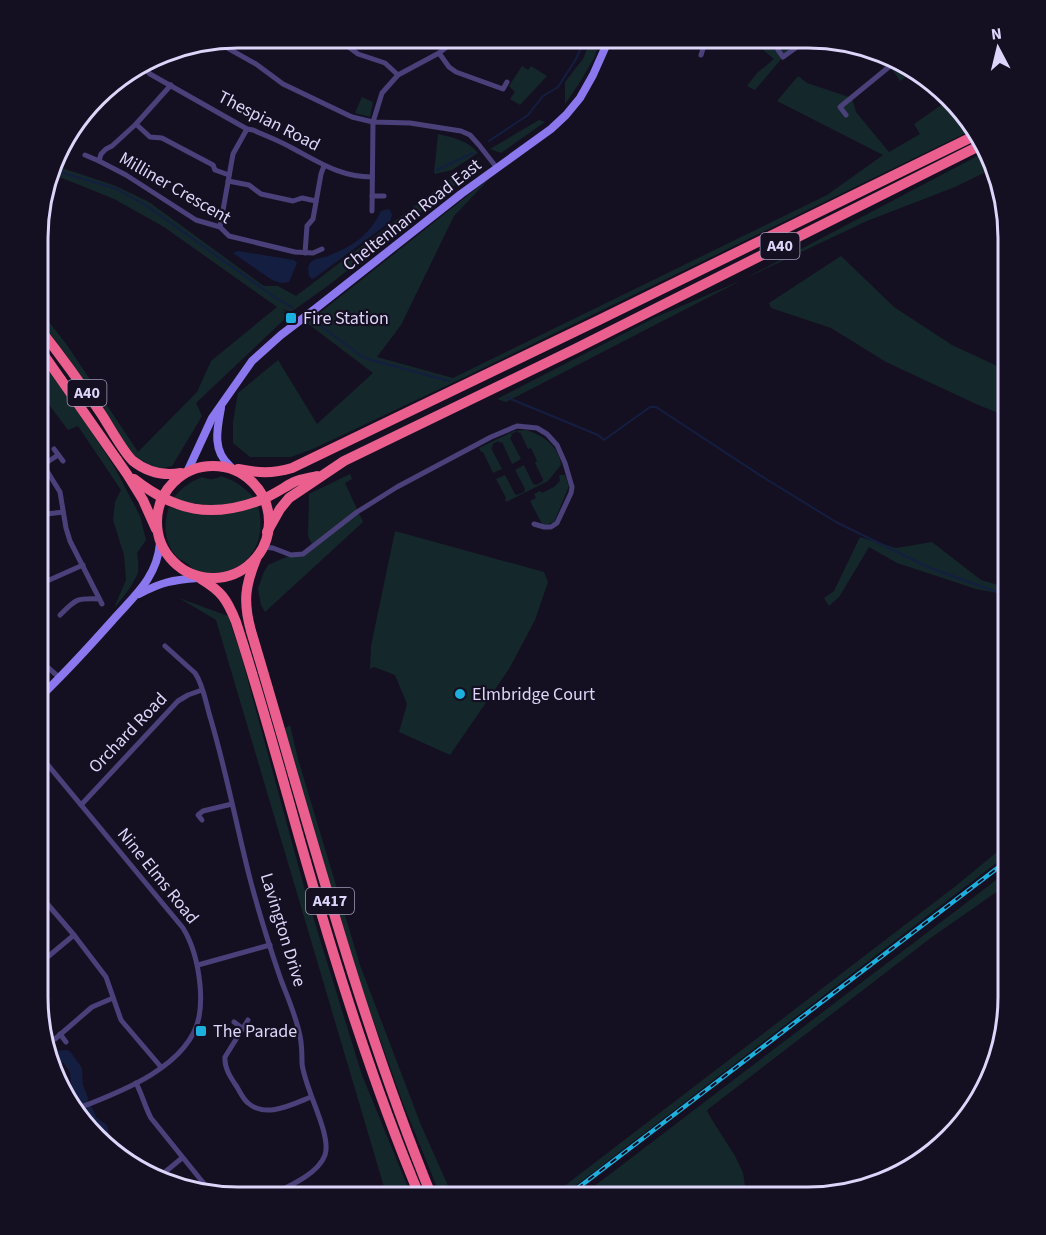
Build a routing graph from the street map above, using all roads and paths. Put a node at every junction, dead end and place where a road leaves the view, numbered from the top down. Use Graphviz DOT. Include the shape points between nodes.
graph roads {
  1 [pos="227,48"];
  2 [pos="350,48"];
  3 [pos="446,48"];
  4 [pos="605,48"];
  5 [pos="703,48"];
  6 [pos="796,48"];
  7 [pos="778,50"];
  8 [pos="439,53"];
  9 [pos="701,55"];
  10 [pos="890,67"];
  11 [pos="147,71"];
  12 [pos="398,75"];
  13 [pos="507,82"];
  14 [pos="171,85"];
  15 [pos="846,115"];
  16 [pos="373,122"];
  17 [pos="136,124"];
  18 [pos="247,129"];
  19 [pos="970,138"];
  20 [pos="975,148"];
  21 [pos="85,155"];
  22 [pos="99,161"];
  23 [pos="324,166"];
  24 [pos="497,168"];
  25 [pos="372,177"];
  26 [pos="229,178"];
  27 [pos="372,196"];
  28 [pos="384,196"];
  29 [pos="316,201"];
  30 [pos="372,211"];
  31 [pos="220,227"];
  32 [pos="322,249"];
  33 [pos="305,253"];
  34 [pos="48,340"];
  35 [pos="48,361"];
  36 [pos="221,407"];
  37 [pos="54,449"];
  38 [pos="58,454"];
  39 [pos="48,461"];
  40 [pos="63,461"];
  41 [pos="234,468"];
  42 [pos="184,471"];
  43 [pos="48,473"];
  44 [pos="126,474"];
  45 [pos="324,474"];
  46 [pos="163,499"];
  47 [pos="263,499"];
  48 [pos="63,512"];
  49 [pos="48,514"];
  50 [pos="534,524"];
  51 [pos="156,530"];
  52 [pos="267,532"];
  53 [pos="160,543"];
  54 [pos="263,547"];
  55 [pos="256,559"];
  56 [pos="83,565"];
  57 [pos="199,578"];
  58 [pos="48,581"];
  59 [pos="137,594"];
  60 [pos="60,615"];
  61 [pos="165,646"];
  62 [pos="178,647"];
  63 [pos="173,653"];
  64 [pos="48,669"];
  65 [pos="60,678"];
  66 [pos="48,689"];
  67 [pos="202,690"];
  68 [pos="48,765"];
  69 [pos="232,804"];
  70 [pos="81,805"];
  71 [pos="198,815"];
  72 [pos="48,905"];
  73 [pos="74,935"];
  74 [pos="270,945"];
  75 [pos="48,956"];
  76 [pos="198,965"];
  77 [pos="113,974"];
  78 [pos="106,977"];
  79 [pos="113,998"];
  80 [pos="248,1020"];
  81 [pos="234,1022"];
  82 [pos="242,1028"];
  83 [pos="60,1034"];
  84 [pos="55,1039"];
  85 [pos="66,1042"];
  86 [pos="161,1067"];
  87 [pos="237,1069"];
  88 [pos="229,1074"];
  89 [pos="136,1083"];
  90 [pos="311,1097"];
  91 [pos="83,1106"];
  92 [pos="182,1158"];
  93 [pos="164,1173"];
  94 [pos="204,1183"];
  95 [pos="286,1187"];
  96 [pos="416,1187"];
  97 [pos="428,1187"];
  1 -- 16 [label="street" via="283,84 352,117"];
  2 -- 12 [label="street" via="385,63"];
  3 -- 8 [label="street"];
  4 -- 24 [label="main road, Cheltenham Road East" via="580,98 566,115"];
  5 -- 9 [label="street"];
  6 -- 7 [label="street" via="783,57"];
  8 -- 12 [label="street"];
  8 -- 13 [label="street" via="456,72 503,89"];
  10 -- 15 [label="street" via="840,108"];
  11 -- 14 [label="street, Thespian Road"];
  12 -- 16 [label="street" via="382,93"];
  14 -- 17 [label="street, Milliner Crescent"];
  14 -- 18 [label="street, Thespian Road"];
  16 -- 24 [label="street" via="461,131 479,144"];
  16 -- 25 [label="street"];
  17 -- 22 [label="street, Milliner Crescent" via="106,148"];
  17 -- 26 [label="street" via="150,137 162,138"];
  18 -- 23 [label="street, Thespian Road"];
  18 -- 26 [label="street" via="233,154"];
  19 -- 41 [label="highway, A40" via="292,468 266,473"];
  20 -- 45 [label="highway, A40" via="588,343 367,449"];
  21 -- 22 [label="street"];
  22 -- 31 [label="street, Milliner Crescent" via="196,220"];
  23 -- 25 [label="street, Thespian Road" via="351,176"];
  23 -- 29 [label="street"];
  24 -- 36 [label="main road, Cheltenham Road East" via="269,344"];
  25 -- 27 [label="street"];
  26 -- 29 [label="street" via="261,194"];
  26 -- 31 [label="street"];
  27 -- 28 [label="street"];
  27 -- 30 [label="street"];
  29 -- 33 [label="street" via="314,219 307,226"];
  31 -- 33 [label="street, Milliner Crescent" via="229,236"];
  32 -- 33 [label="street"];
  34 -- 42 [label="highway, A40" via="132,460 159,474"];
  35 -- 44 [label="highway, A40"];
  36 -- 41 [label="main road, Cheltenham Road East" via="217,445 224,461"];
  36 -- 42 [label="main road, Cheltenham Road East"];
  37 -- 38 [label="street"];
  38 -- 39 [label="street"];
  38 -- 40 [label="street"];
  41 -- 42 [label="highway, A40" via="206,465"];
  41 -- 47 [label="highway, A40" via="256,486"];
  42 -- 46 [label="highway, A40"];
  43 -- 48 [label="street" via="60,492"];
  44 -- 46 [label="highway, A40"];
  44 -- 51 [label="highway, A40"];
  45 -- 47 [label="highway, A40" via="296,482"];
  45 -- 52 [label="highway, A40" via="289,498"];
  46 -- 47 [label="highway, A40" via="204,510 227,509"];
  46 -- 51 [label="highway, A40"];
  47 -- 52 [label="highway, A40"];
  48 -- 49 [label="street"];
  48 -- 56 [label="street" via="70,541"];
  50 -- 54 [label="street" via="551,527 557,523 572,487 552,439 537,428 517,426 397,487 303,554 291,555"];
  51 -- 53 [label="highway, A40"];
  52 -- 54 [label="highway, A40"];
  53 -- 57 [label="highway, A40" via="178,567"];
  53 -- 59 [label="main road" via="152,571"];
  54 -- 55 [label="highway, A40"];
  55 -- 57 [label="highway, A40" via="231,576"];
  55 -- 97 [label="highway, A417" via="246,593 251,631 357,991"];
  56 -- 58 [label="street"];
  56 -- 60 [label="street" via="101,602 76,600"];
  57 -- 59 [label="main road" via="172,580"];
  57 -- 96 [label="highway, A417" via="223,595 236,621 347,997"];
  59 -- 65 [label="main road"];
  61 -- 63 [label="street, Lavington Drive"];
  62 -- 63 [label="street"];
  63 -- 67 [label="street, Lavington Drive" via="195,673"];
  64 -- 65 [label="street"];
  65 -- 66 [label="main road"];
  67 -- 69 [label="street, Lavington Drive"];
  67 -- 70 [label="street, Orchard Road" via="178,701"];
  68 -- 70 [label="street, Nine Elms Road"];
  69 -- 71 [label="street"];
  69 -- 74 [label="street, Lavington Drive"];
  70 -- 76 [label="street, Nine Elms Road" via="183,928"];
  72 -- 73 [label="street"];
  73 -- 75 [label="street"];
  73 -- 78 [label="street"];
  74 -- 76 [label="street"];
  74 -- 90 [label="street, Lavington Drive" via="298,1027 303,1072"];
  76 -- 86 [label="street, Nine Elms Road" via="199,1018 185,1047"];
  77 -- 78 [label="street"];
  78 -- 79 [label="street"];
  79 -- 83 [label="street" via="92,1007"];
  79 -- 86 [label="street" via="121,1020"];
  80 -- 82 [label="street"];
  81 -- 82 [label="street"];
  82 -- 88 [label="street" via="225,1057"];
  83 -- 84 [label="street"];
  83 -- 85 [label="street"];
  86 -- 89 [label="street, Nine Elms Road"];
  87 -- 88 [label="street"];
  88 -- 90 [label="street" via="246,1102 258,1109 279,1108"];
  89 -- 91 [label="street, Nine Elms Road"];
  89 -- 92 [label="street" via="151,1118"];
  90 -- 95 [label="street, Lavington Drive" via="324,1132 325,1156 316,1168"];
  92 -- 93 [label="street"];
  92 -- 94 [label="street"];
}
